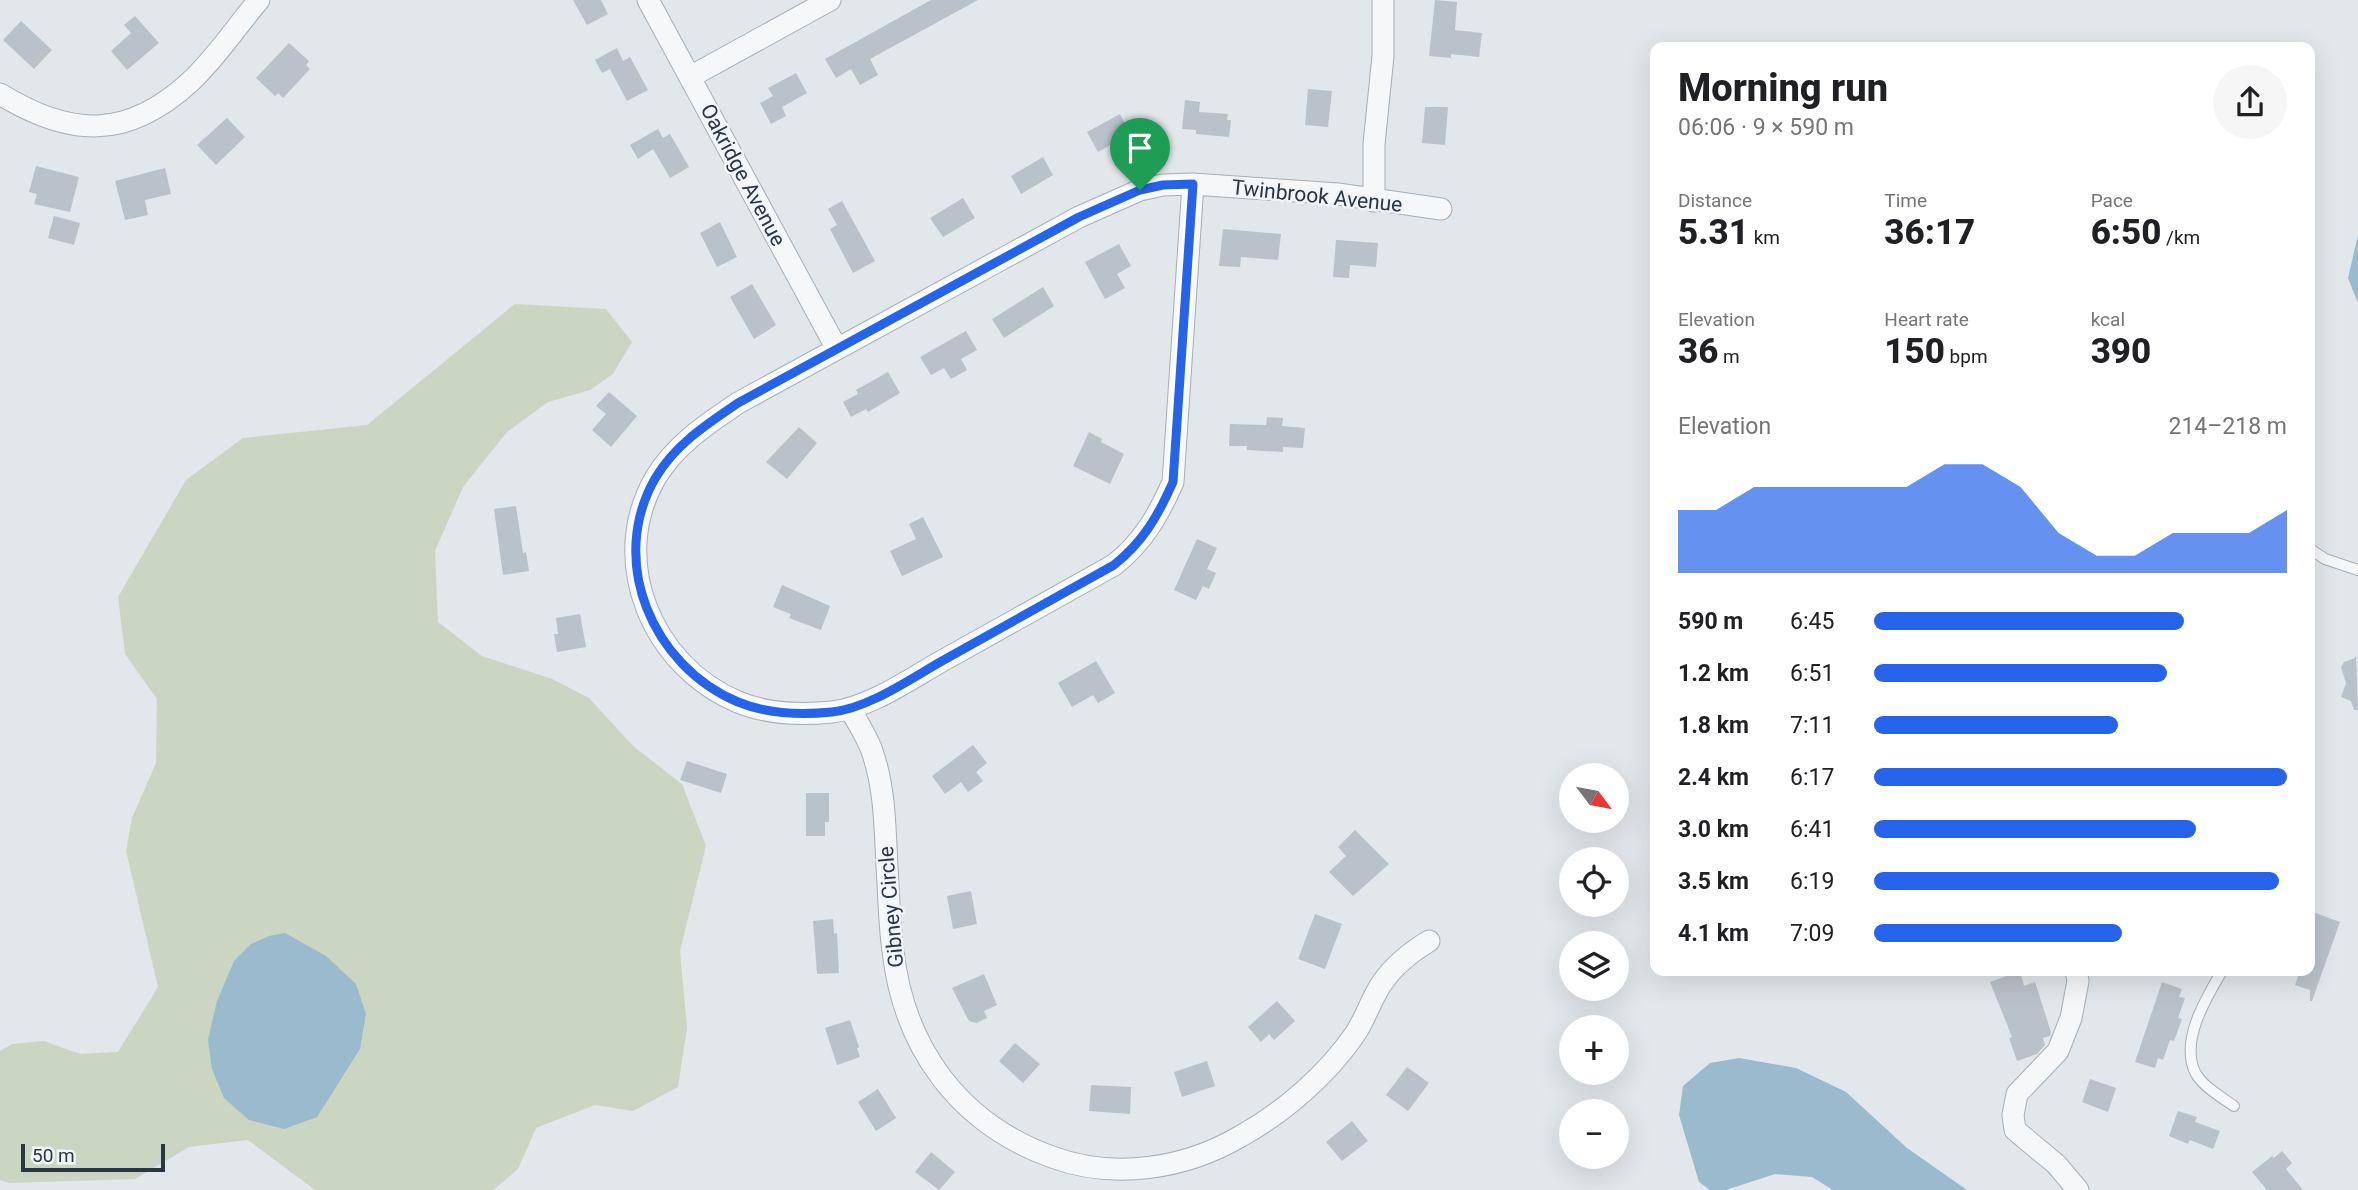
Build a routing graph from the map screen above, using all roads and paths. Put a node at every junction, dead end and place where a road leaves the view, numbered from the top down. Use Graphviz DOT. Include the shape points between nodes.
graph roads {
  1 [pos="259,0"];
  2 [pos="648,0"];
  3 [pos="830,0"];
  4 [pos="1383,0"];
  5 [pos="690,77"];
  6 [pos="0,94"];
  7 [pos="1193,184"];
  8 [pos="1374,201"];
  9 [pos="1441,209"];
  10 [pos="837,349"];
  11 [pos="2315,552"];
  12 [pos="2358,570"];
  13 [pos="850,709"];
  14 [pos="1429,941"];
  15 [pos="2077,976"];
  16 [pos="2219,976"];
  17 [pos="2234,1106"];
  18 [pos="2078,1190"];
  1 -- 6 [label="street" via="191,81 156,110 112,125 78,126 44,118"];
  2 -- 5 [label="street, Oakridge Avenue"];
  3 -- 5 [label="street"];
  4 -- 8 [label="street"];
  5 -- 10 [label="street, Oakridge Avenue"];
  7 -- 8 [label="street, Twinbrook Avenue" via="1338,194"];
  7 -- 10 [label="street, Twinbrook Avenue" via="1140,190 1079,217"];
  7 -- 13 [label="street, Twinbrook Avenue" via="1173,482 1157,517 1132,551 1114,565"];
  8 -- 9 [label="street, Twinbrook Avenue"];
  10 -- 13 [label="street, Twinbrook Avenue" via="738,403 701,428 668,459 639,519 635,564 646,608 667,648 719,693 741,703 786,712"];
  11 -- 12 [label="lane"];
  13 -- 14 [label="street, Gibney Circle" via="872,750 879,775 893,953 907,1016 943,1081 997,1131 1029,1149 1100,1168 1137,1169 1209,1153 1242,1136 1314,1082 1357,1032 1387,976"];
  15 -- 18 [label="street" via="2071,1018 2058,1051 2017,1094 2013,1115 2015,1130 2056,1164"];
  16 -- 17 [label="lane" via="2193,1034 2190,1057 2197,1075"];
}
